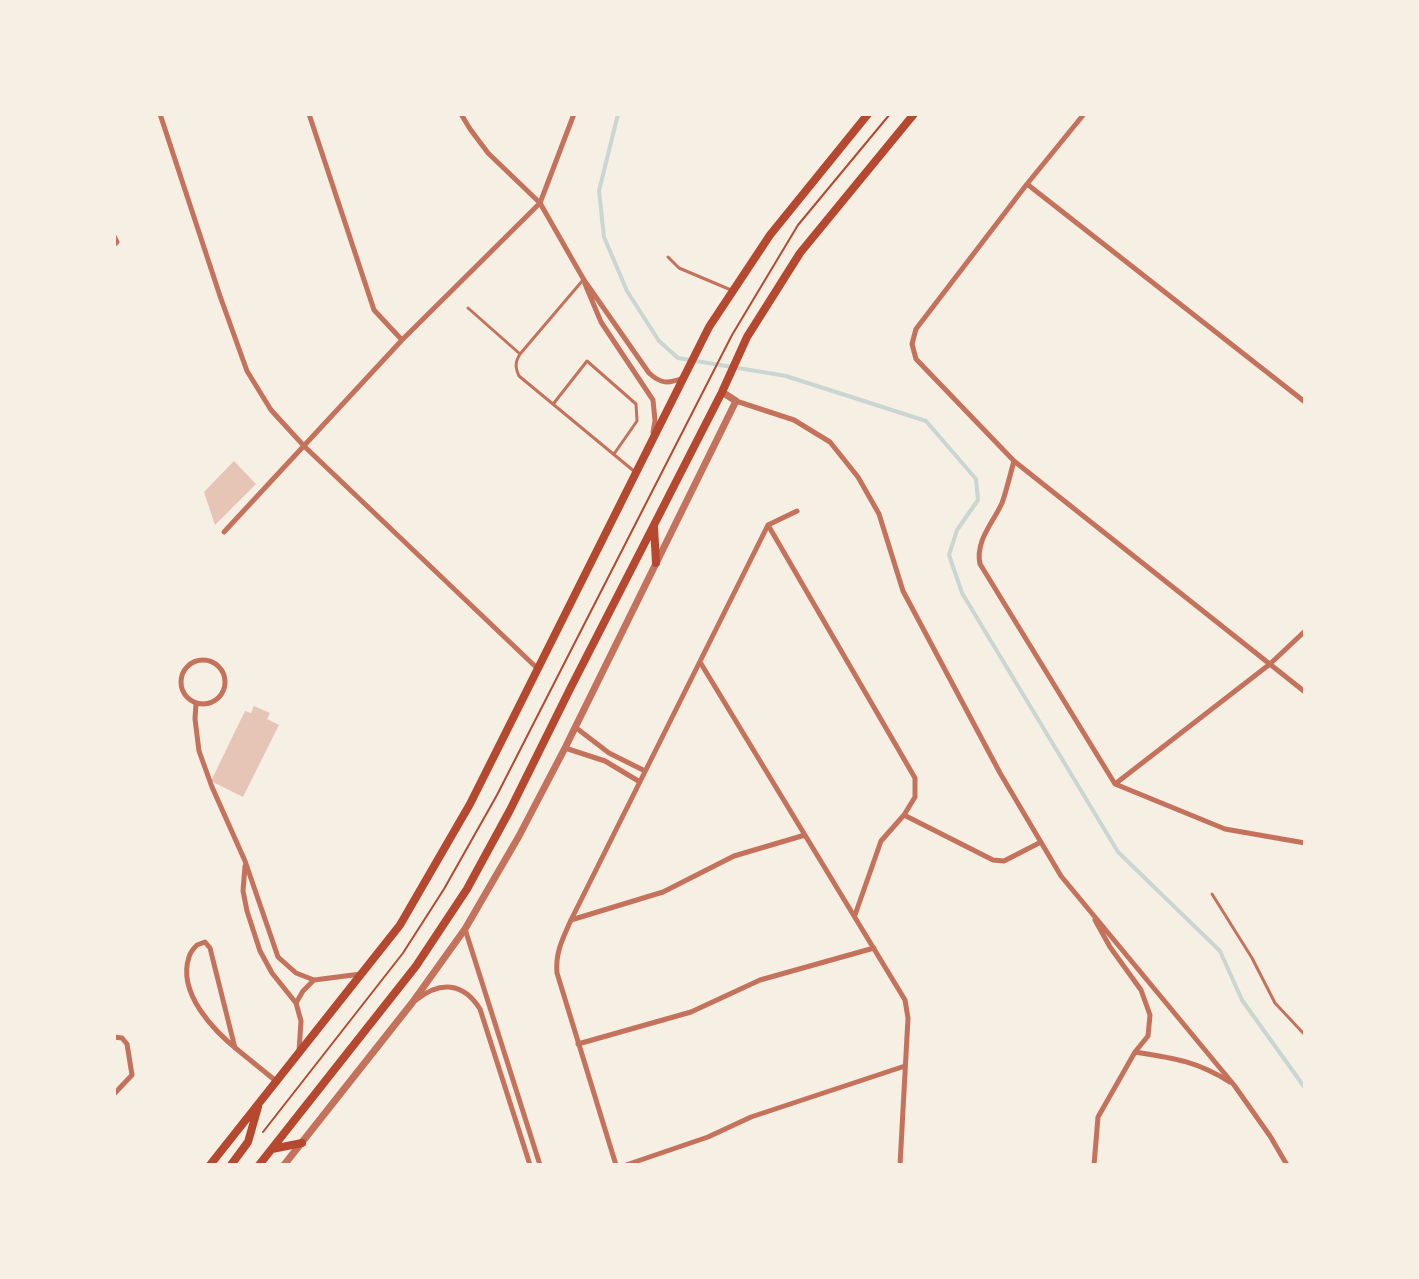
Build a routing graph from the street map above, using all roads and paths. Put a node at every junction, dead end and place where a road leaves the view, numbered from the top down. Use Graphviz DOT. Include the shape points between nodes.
graph roads {
  1 [pos="160,114"];
  2 [pos="309,114"];
  3 [pos="461,114"];
  4 [pos="574,114"];
  5 [pos="868,114"];
  6 [pos="890,114"];
  7 [pos="914,114"];
  8 [pos="1084,114"];
  9 [pos="1027,184"];
  10 [pos="540,202"];
  11 [pos="114,237"];
  12 [pos="114,245"];
  13 [pos="668,257"];
  14 [pos="584,280"];
  15 [pos="733,291"];
  16 [pos="468,308"];
  17 [pos="402,340"];
  18 [pos="520,354"];
  19 [pos="683,378"];
  20 [pos="722,392"];
  21 [pos="702,394"];
  22 [pos="736,401"];
  23 [pos="1305,402"];
  24 [pos="554,403"];
  25 [pos="652,443"];
  26 [pos="304,446"];
  27 [pos="614,454"];
  28 [pos="1014,461"];
  29 [pos="637,473"];
  30 [pos="797,511"];
  31 [pos="654,524"];
  32 [pos="768,525"];
  33 [pos="224,532"];
  34 [pos="656,563"];
  35 [pos="1305,631"];
  36 [pos="700,662"];
  37 [pos="1270,664"];
  38 [pos="538,669"];
  39 [pos="1305,692"];
  40 [pos="196,703"];
  41 [pos="574,727"];
  42 [pos="565,748"];
  43 [pos="645,771"];
  44 [pos="640,782"];
  45 [pos="1116,784"];
  46 [pos="904,815"];
  47 [pos="805,835"];
  48 [pos="1041,843"];
  49 [pos="1305,843"];
  50 [pos="245,861"];
  51 [pos="1212,894"];
  52 [pos="1088,908"];
  53 [pos="855,915"];
  54 [pos="571,920"];
  55 [pos="465,929"];
  56 [pos="874,948"];
  57 [pos="360,974"];
  58 [pos="314,980"];
  59 [pos="412,1003"];
  60 [pos="296,1004"];
  61 [pos="1305,1035"];
  62 [pos="114,1037"];
  63 [pos="578,1044"];
  64 [pos="235,1048"];
  65 [pos="299,1051"];
  66 [pos="1135,1052"];
  67 [pos="905,1066"];
  68 [pos="276,1081"];
  69 [pos="1234,1085"];
  70 [pos="114,1094"];
  71 [pos="260,1101"];
  72 [pos="302,1143"];
  73 [pos="272,1149"];
  74 [pos="210,1165"];
  75 [pos="231,1165"];
  76 [pos="259,1165"];
  77 [pos="284,1165"];
  78 [pos="530,1165"];
  79 [pos="540,1165"];
  80 [pos="616,1165"];
  81 [pos="626,1165"];
  82 [pos="900,1165"];
  83 [pos="1094,1165"];
  84 [pos="1287,1165"];
  1 -- 26 [label="street" via="247,371 271,410"];
  2 -- 17 [label="street" via="374,310"];
  3 -- 10 [label="street" via="488,153"];
  4 -- 10 [label="street"];
  5 -- 15 [label="main road" via="770,235"];
  6 -- 21 [label="path" via="798,225 732,335"];
  7 -- 20 [label="main road" via="800,253 747,338"];
  8 -- 9 [label="street"];
  9 -- 23 [label="street"];
  9 -- 28 [label="street" via="916,328 912,344 916,359"];
  10 -- 14 [label="street"];
  10 -- 17 [label="street"];
  11 -- 12 [label="street"];
  13 -- 15 [label="lane" via="679,268"];
  14 -- 18 [label="lane"];
  14 -- 19 [label="street" via="649,373 659,382 669,384"];
  14 -- 25 [label="street" via="601,322 653,400"];
  15 -- 19 [label="main road"];
  16 -- 18 [label="lane"];
  17 -- 26 [label="street"];
  18 -- 24 [label="lane" via="516,361 519,376"];
  19 -- 25 [label="main road"];
  20 -- 22 [label="street"];
  20 -- 31 [label="main road"];
  22 -- 34 [label="street"];
  22 -- 48 [label="street" via="794,420 830,442 858,477 879,514 903,591"];
  24 -- 27 [label="lane"];
  24 -- 27 [label="lane" via="587,361 636,404 637,420"];
  25 -- 29 [label="main road"];
  26 -- 33 [label="street"];
  26 -- 38 [label="street"];
  27 -- 29 [label="lane"];
  28 -- 37 [label="street"];
  28 -- 45 [label="street" via="1002,502 980,545 980,564"];
  29 -- 38 [label="main road"];
  30 -- 32 [label="street"];
  31 -- 34 [label="main road"];
  31 -- 73 [label="main road" via="467,889 416,966"];
  32 -- 36 [label="street"];
  32 -- 46 [label="street" via="915,778 915,796"];
  34 -- 41 [label="street"];
  35 -- 37 [label="street"];
  36 -- 43 [label="street"];
  36 -- 47 [label="street"];
  37 -- 39 [label="street"];
  37 -- 45 [label="street"];
  38 -- 57 [label="main road" via="470,804 400,925"];
  40 -- 40 [label="street" via="207,704 224,690 225,678 211,661 189,665 183,674 186,696"];
  40 -- 50 [label="street" via="199,751"];
  41 -- 42 [label="street"];
  41 -- 43 [label="street" via="609,753"];
  42 -- 44 [label="street" via="605,761"];
  42 -- 55 [label="street"];
  43 -- 44 [label="street"];
  44 -- 54 [label="street"];
  45 -- 49 [label="street" via="1225,829"];
  46 -- 48 [label="street" via="993,860 1004,861"];
  46 -- 53 [label="street" via="881,841"];
  47 -- 53 [label="street"];
  47 -- 54 [label="street" via="734,856 663,892"];
  48 -- 52 [label="street" via="1061,876"];
  50 -- 58 [label="street" via="278,957 296,973"];
  50 -- 60 [label="street" via="243,891 260,951"];
  51 -- 61 [label="lane" via="1275,1003"];
  52 -- 66 [label="street" via="1141,990 1150,1015 1148,1036"];
  52 -- 69 [label="street"];
  53 -- 56 [label="street"];
  54 -- 63 [label="street" via="558,950 556,973"];
  55 -- 59 [label="street"];
  55 -- 79 [label="street"];
  56 -- 63 [label="street" via="760,980 691,1012"];
  56 -- 67 [label="street" via="905,1000"];
  57 -- 58 [label="street"];
  57 -- 65 [label="main road"];
  58 -- 60 [label="street"];
  59 -- 72 [label="street"];
  59 -- 78 [label="street" via="426,992 445,987 463,991 475,1001"];
  60 -- 65 [label="street"];
  62 -- 70 [label="street" via="127,1044 132,1075"];
  63 -- 80 [label="street"];
  64 -- 64 [label="street" via="218,1034 196,1005 188,979 189,957 196,945 205,942 210,948"];
  64 -- 68 [label="street"];
  65 -- 68 [label="main road"];
  66 -- 69 [label="street" via="1191,1062"];
  66 -- 83 [label="street" via="1098,1117"];
  67 -- 81 [label="street" via="751,1117 708,1137"];
  67 -- 82 [label="street"];
  68 -- 71 [label="main road"];
  69 -- 84 [label="street"];
  71 -- 74 [label="main road"];
  71 -- 75 [label="main road" via="248,1142"];
  72 -- 73 [label="main road"];
  72 -- 77 [label="street"];
  73 -- 76 [label="main road"];
}
